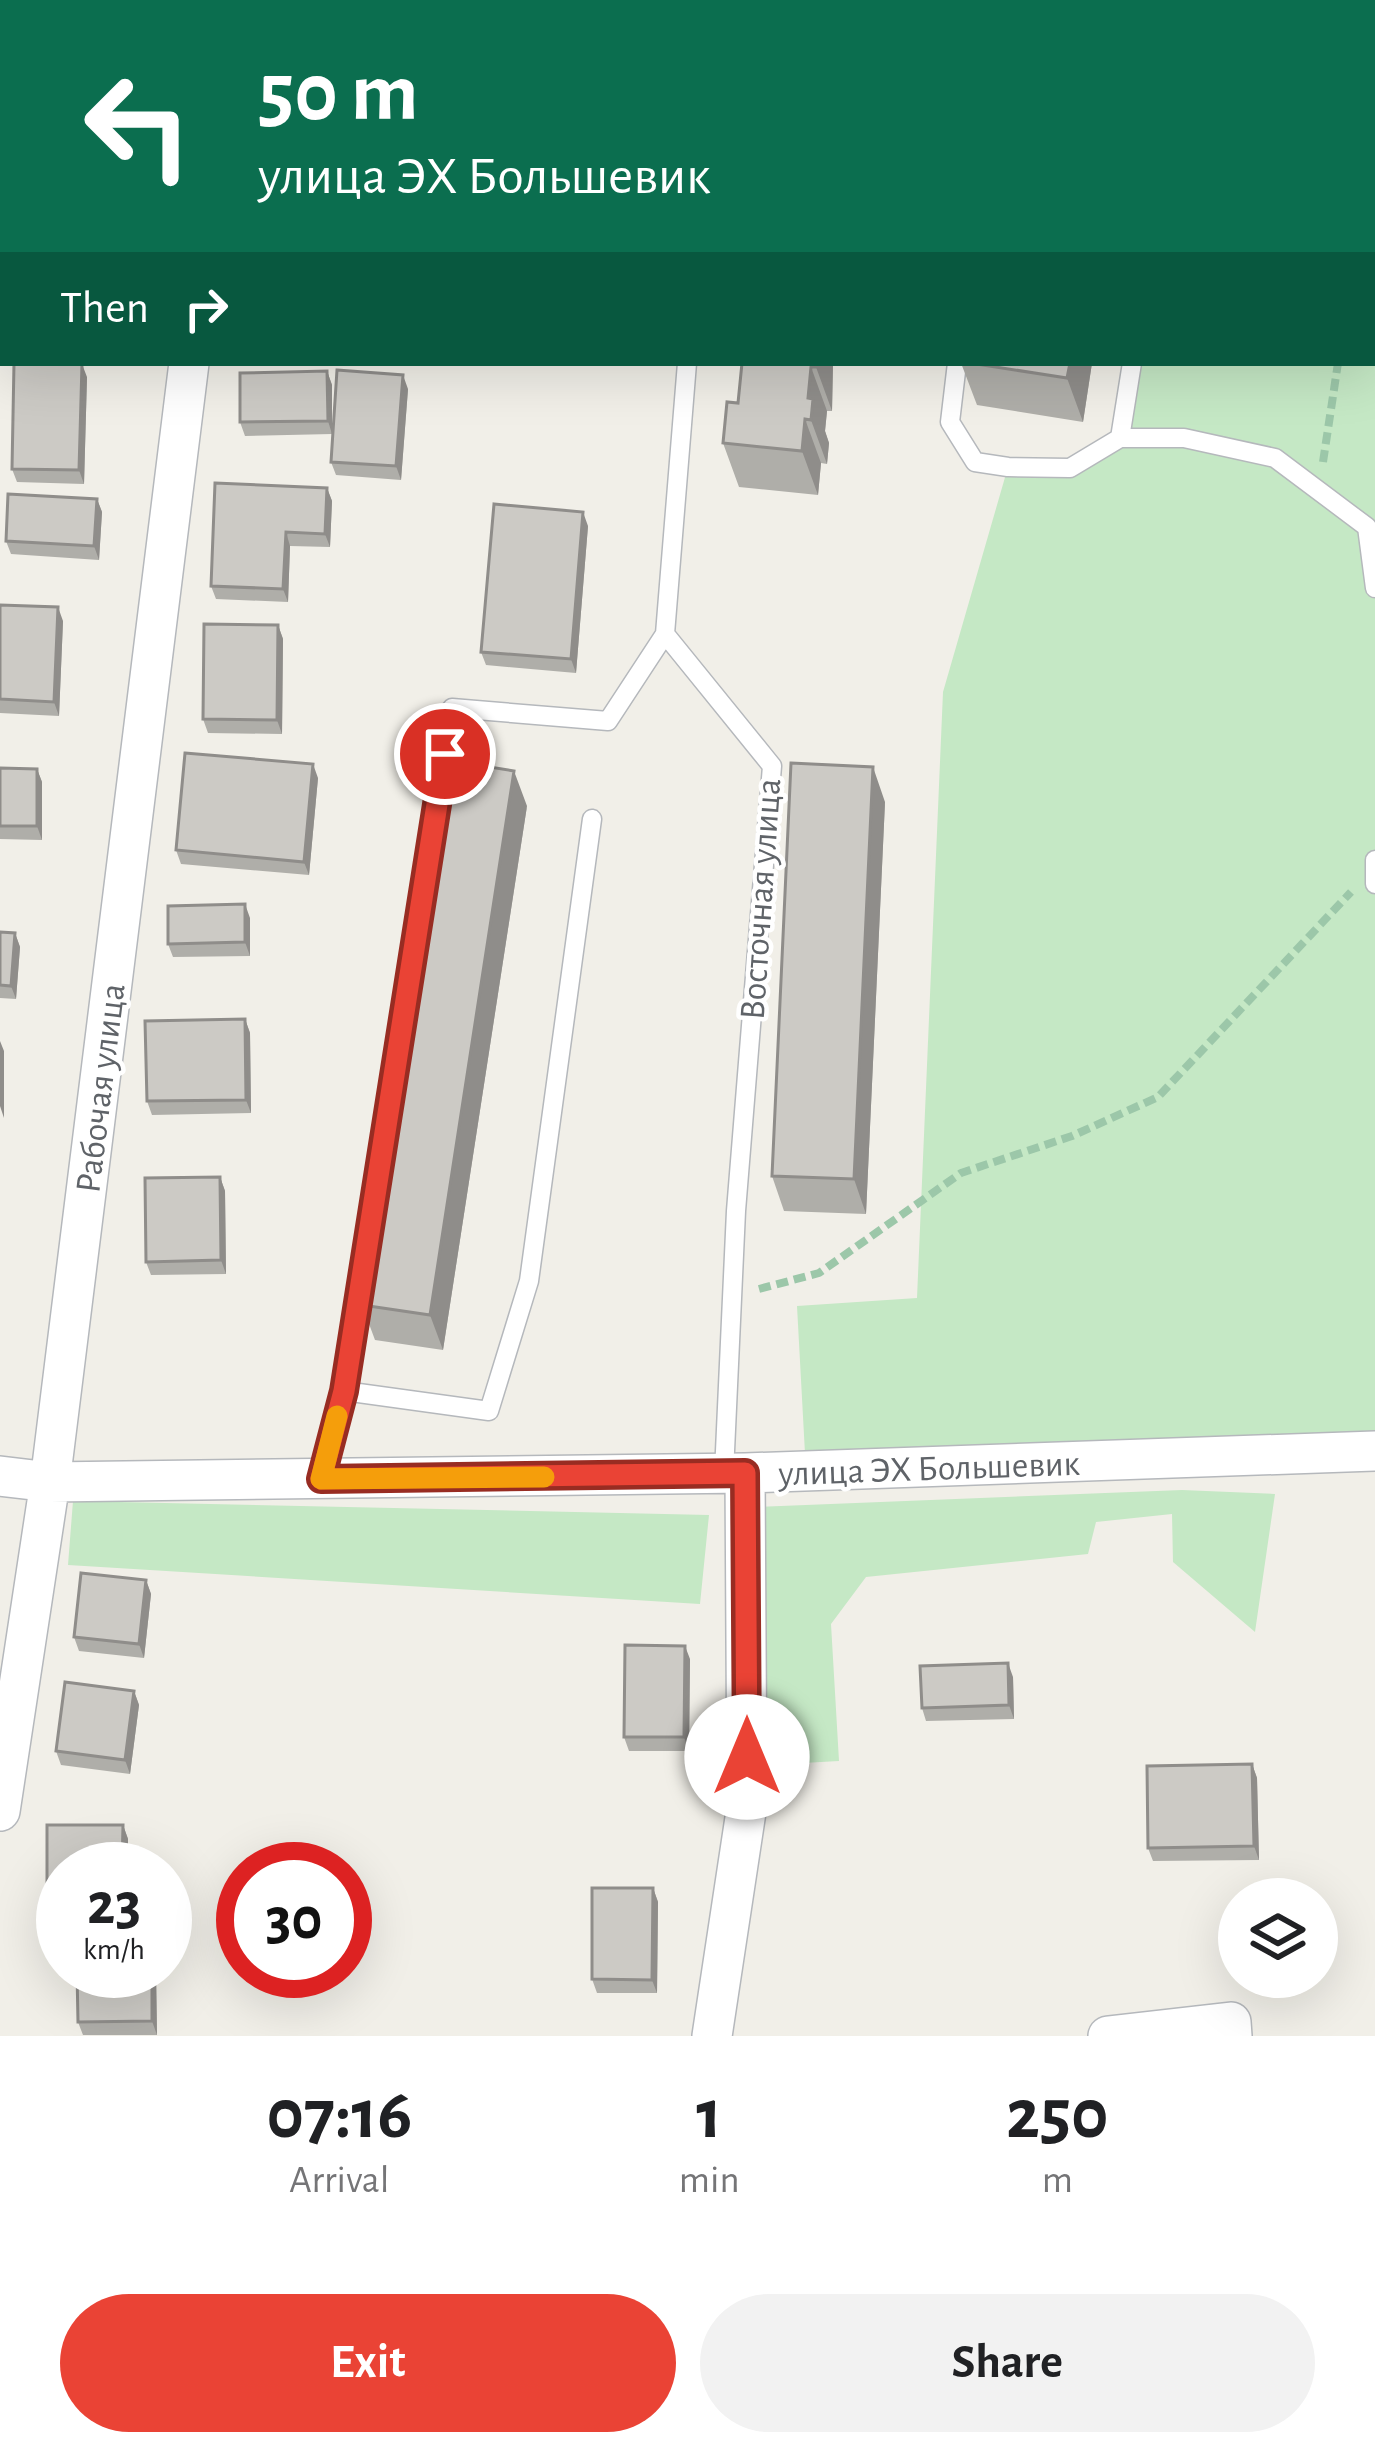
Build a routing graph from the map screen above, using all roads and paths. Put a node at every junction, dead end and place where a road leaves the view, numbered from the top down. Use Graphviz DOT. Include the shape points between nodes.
graph roads {
  1 [pos="189,366"];
  2 [pos="687,366"];
  3 [pos="957,366"];
  4 [pos="1132,366"];
  5 [pos="1338,366"];
  6 [pos="1120,438"];
  7 [pos="1319,490"];
  8 [pos="1375,588"];
  9 [pos="665,634"];
  10 [pos="592,819"];
  11 [pos="1374,871"];
  12 [pos="732,1292"];
  13 [pos="344,1391"];
  14 [pos="1375,1451"];
  15 [pos="734,1473"];
  16 [pos="0,1476"];
  17 [pos="321,1479"];
  18 [pos="50,1482"];
  19 [pos="0,1811"];
  20 [pos="1232,2029"];
  21 [pos="712,2036"];
  22 [pos="1108,2036"];
  1 -- 18 [label="street, Рабочая улица"];
  2 -- 9 [label="lane"];
  3 -- 6 [label="lane" via="950,422 975,462 1070,468"];
  4 -- 6 [label="lane"];
  5 -- 7 [label="path"];
  6 -- 7 [label="lane" via="1184,438 1275,458"];
  7 -- 8 [label="lane" via="1367,527"];
  9 -- 12 [label="lane, Восточная улица" via="772,766"];
  9 -- 13 [label="lane" via="608,721 452,708"];
  10 -- 13 [label="lane" via="529,1281 489,1412"];
  11 -- 12 [label="path" via="1158,1097 961,1173 819,1273"];
  12 -- 15 [label="lane, Восточная улица"];
  13 -- 17 [label="lane"];
  14 -- 15 [label="street, улица ЭХ Большевик"];
  15 -- 17 [label="street, улица ЭХ Большевик"];
  15 -- 21 [label="street, Восточная улица" via="748,1805"];
  16 -- 18 [label="street, улица ЭХ Большевик"];
  17 -- 18 [label="street, улица ЭХ Большевик"];
  18 -- 19 [label="street, Рабочая улица"];
  20 -- 22 [label="street"];
}
